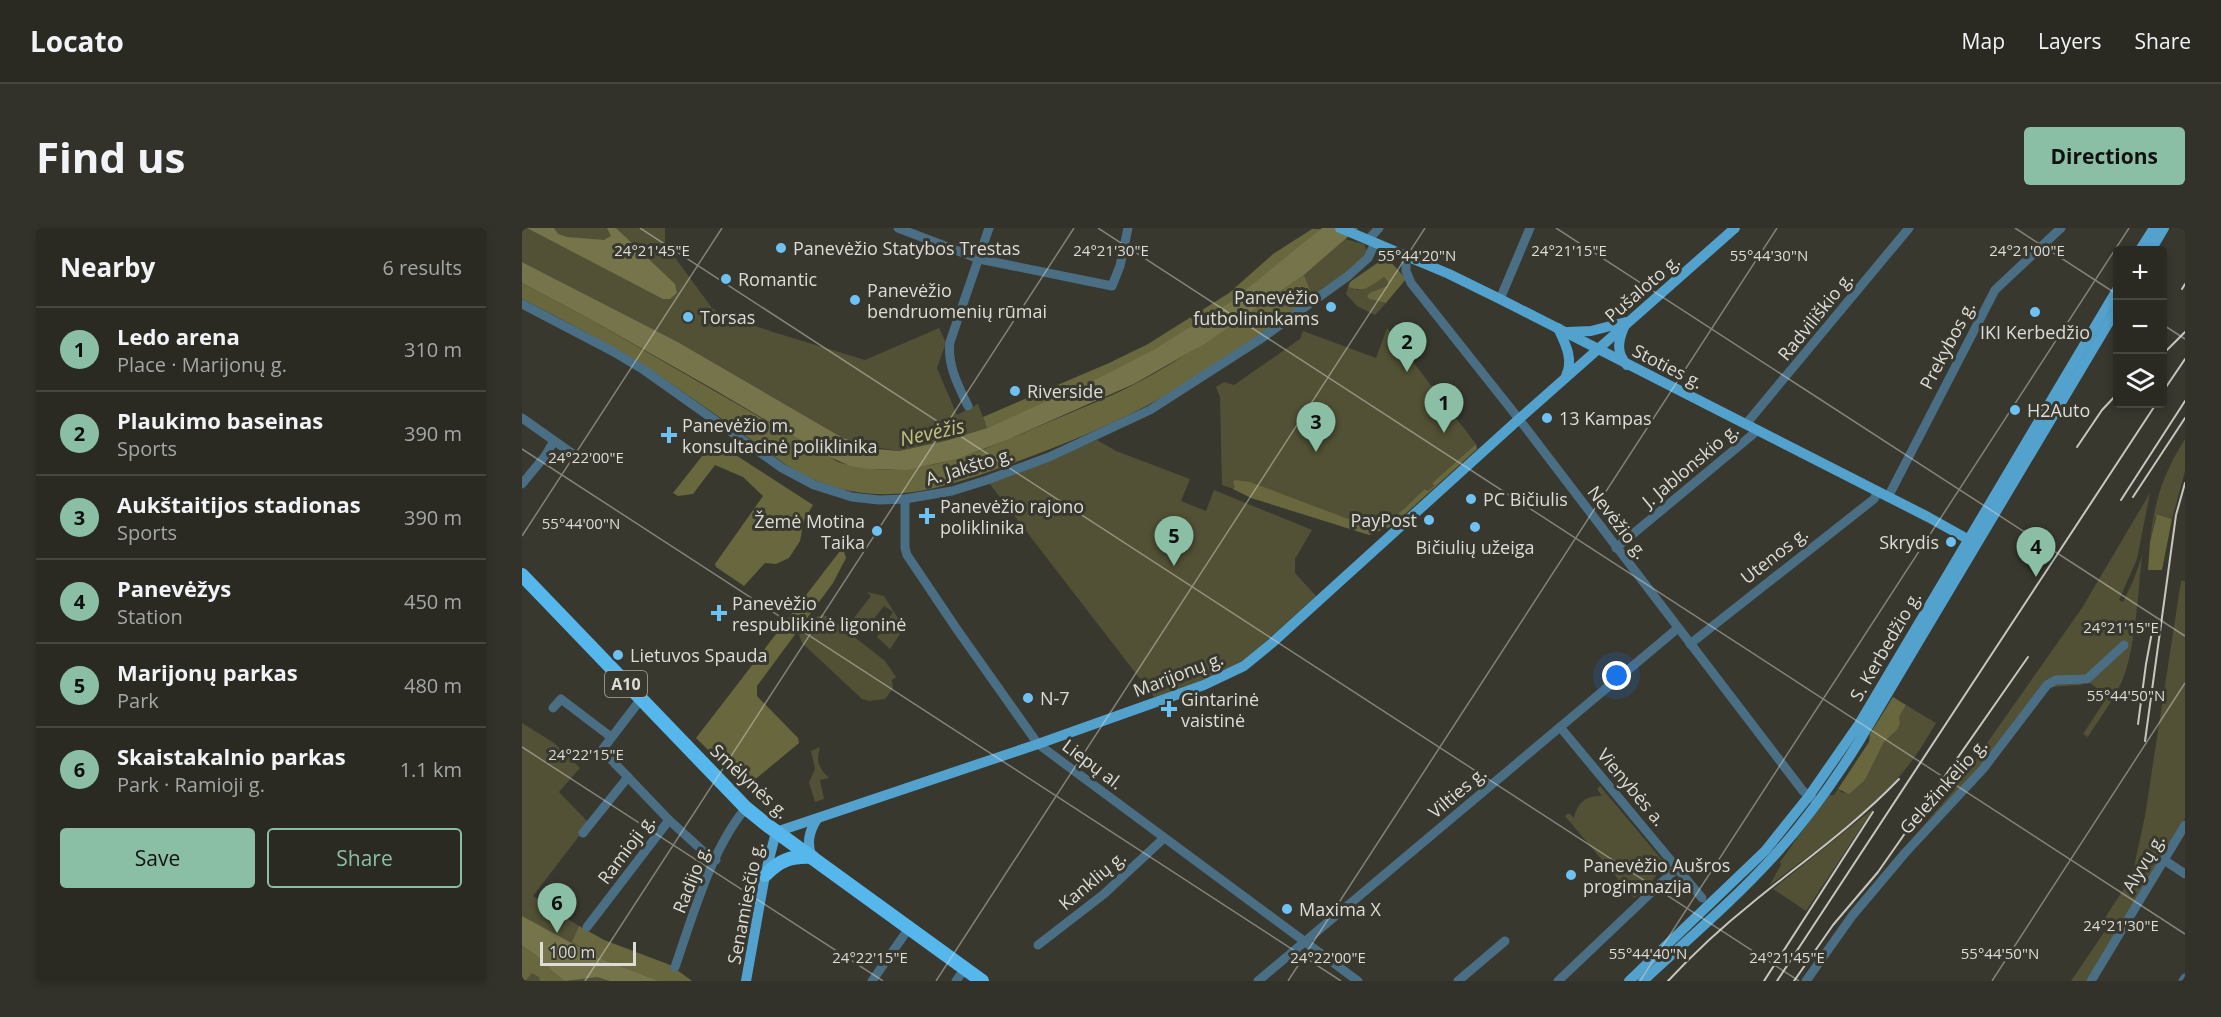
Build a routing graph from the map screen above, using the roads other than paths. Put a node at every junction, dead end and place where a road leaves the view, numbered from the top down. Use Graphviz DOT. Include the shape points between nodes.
graph roads {
  1 [pos="898,228"];
  2 [pos="989,228"];
  3 [pos="1128,228"];
  4 [pos="1341,228"];
  5 [pos="1379,228"];
  6 [pos="1530,228"];
  7 [pos="1735,228"];
  8 [pos="1909,228"];
  9 [pos="2061,228"];
  10 [pos="2154,228"];
  11 [pos="2164,228"];
  12 [pos="1372,241"];
  13 [pos="2143,246"];
  14 [pos="2153,246"];
  15 [pos="1406,255"];
  16 [pos="979,259"];
  17 [pos="1500,298"];
  18 [pos="522,304"];
  19 [pos="2112,309"];
  20 [pos="1627,323"];
  21 [pos="1562,330"];
  22 [pos="1598,350"];
  23 [pos="1627,365"];
  24 [pos="1564,379"];
  25 [pos="968,406"];
  26 [pos="522,418"];
  27 [pos="1519,419"];
  28 [pos="1746,424"];
  29 [pos="1758,430"];
  30 [pos="554,441"];
  31 [pos="580,459"];
  32 [pos="522,484"];
  33 [pos="1883,494"];
  34 [pos="905,499"];
  35 [pos="1971,542"];
  36 [pos="1616,548"];
  37 [pos="524,581"];
  38 [pos="1678,628"];
  39 [pos="1690,644"];
  40 [pos="2124,645"];
  41 [pos="641,699"];
  42 [pos="553,708"];
  43 [pos="1560,727"];
  44 [pos="611,737"];
  45 [pos="1038,744"];
  46 [pos="628,777"];
  47 [pos="1814,799"];
  48 [pos="746,808"];
  49 [pos="669,819"];
  50 [pos="817,819"];
  51 [pos="2185,825"];
  52 [pos="776,832"];
  53 [pos="584,833"];
  54 [pos="1164,838"];
  55 [pos="812,857"];
  56 [pos="716,860"];
  57 [pos="2164,860"];
  58 [pos="1677,868"];
  59 [pos="2185,874"];
  60 [pos="765,875"];
  61 [pos="1702,898"];
  62 [pos="587,927"];
  63 [pos="909,928"];
  64 [pos="1505,941"];
  65 [pos="1304,942"];
  66 [pos="1038,945"];
  67 [pos="675,967"];
  68 [pos="965,968"];
  69 [pos="746,981"];
  70 [pos="872,981"];
  71 [pos="956,981"];
  72 [pos="982,981"];
  73 [pos="1258,981"];
  74 [pos="1358,981"];
  75 [pos="1458,981"];
  76 [pos="1558,981"];
  77 [pos="1629,981"];
  78 [pos="1643,981"];
  79 [pos="1806,981"];
  80 [pos="2091,981"];
  1 -- 16 [label="street"];
  2 -- 16 [label="street"];
  3 -- 16 [label="street" via="1112,286"];
  4 -- 12 [label="main road, Stoties g."];
  5 -- 12 [label="street, A. Jakšto g."];
  6 -- 17 [label="street"];
  7 -- 20 [label="main road, Pušaloto g."];
  8 -- 28 [label="street, Radviliškio g."];
  9 -- 33 [label="street, Prekybos g." via="1995,290"];
  10 -- 13 [label="main road"];
  11 -- 14 [label="main road"];
  12 -- 15 [label="main road, Stoties g."];
  12 -- 34 [label="street, A. Jakšto g." via="1364,264 1215,370 1150,410 1049,457 987,480"];
  15 -- 17 [label="main road, Stoties g."];
  15 -- 27 [label="street, Nevėžio g." via="1408,280"];
  16 -- 25 [label="street" via="949,353"];
  17 -- 21 [label="main road, Stoties g."];
  18 -- 34 [label="street, A. Jakšto g." via="644,370 782,468 814,485 852,497"];
  19 -- 35 [label="main road, S. Kerbedžio g."];
  20 -- 21 [label="main road" via="1591,331"];
  20 -- 22 [label="main road, Pušaloto g."];
  20 -- 23 [label="main road" via="1619,347"];
  21 -- 22 [label="main road, Stoties g."];
  21 -- 24 [label="main road" via="1569,356"];
  22 -- 23 [label="main road, Stoties g."];
  22 -- 24 [label="main road, Marijonų g."];
  23 -- 28 [label="main road, Stoties g."];
  24 -- 27 [label="main road, Marijonų g."];
  26 -- 30 [label="street"];
  27 -- 36 [label="street, Nevėžio g."];
  27 -- 45 [label="main road, Marijonų g." via="1244,666 1204,685"];
  28 -- 29 [label="main road, Stoties g."];
  29 -- 33 [label="main road, Stoties g."];
  29 -- 36 [label="street, J. Jablonskio g."];
  30 -- 31 [label="street"];
  30 -- 32 [label="street"];
  33 -- 35 [label="main road, Stoties g."];
  33 -- 39 [label="street, Utenos g."];
  34 -- 45 [label="street, Liepų al." via="907,555"];
  35 -- 47 [label="main road, S. Kerbedžio g." via="1858,742"];
  36 -- 38 [label="street, Nevėžio g."];
  37 -- 41 [label="highway, Smėlynės g. / A10"];
  38 -- 39 [label="street, Nevėžio g."];
  38 -- 43 [label="street, Vilties g."];
  39 -- 47 [label="street, Nevėžio g." via="1803,791"];
  40 -- 79 [label="street, Geležinkelio g." via="2087,679 2056,680 2047,685 1983,769 1852,916"];
  41 -- 44 [label="street"];
  41 -- 48 [label="highway, Smėlynės g. / A10"];
  42 -- 44 [label="street" via="561,699"];
  43 -- 58 [label="street, Vienybės a."];
  43 -- 65 [label="street, Vilties g."];
  44 -- 46 [label="street" via="602,750"];
  45 -- 50 [label="main road, Marijonų g."];
  45 -- 54 [label="street, Liepų al."];
  46 -- 49 [label="street"];
  46 -- 53 [label="street"];
  47 -- 77 [label="main road, S. Kerbedžio g." via="1754,864"];
  47 -- 78 [label="main road, S. Kerbedžio g." via="1759,872"];
  48 -- 52 [label="highway, Smėlynės g. / A10"];
  48 -- 56 [label="street, Radijo g."];
  49 -- 56 [label="street"];
  49 -- 62 [label="street, Ramioji g."];
  50 -- 52 [label="main road, Marijonų g."];
  50 -- 55 [label="main road" via="809,835"];
  51 -- 57 [label="street, Alyvų g."];
  52 -- 55 [label="highway, Smėlynės g. / A10"];
  52 -- 60 [label="main road, Senamiesčio g."];
  54 -- 65 [label="street, Liepų al."];
  54 -- 66 [label="street, Kanklių g." via="1104,894"];
  55 -- 60 [label="highway" via="782,860"];
  55 -- 63 [label="highway, Smėlynės g. / A10"];
  56 -- 67 [label="street, Radijo g."];
  57 -- 59 [label="street"];
  57 -- 80 [label="street, Alyvų g."];
  58 -- 61 [label="street, Vienybės a."];
  58 -- 76 [label="street"];
  60 -- 69 [label="main road, Senamiesčio g."];
  63 -- 68 [label="highway, Smėlynės g. / A10"];
  63 -- 70 [label="street"];
  64 -- 75 [label="street"];
  65 -- 73 [label="street, Vilties g."];
  65 -- 74 [label="street, Liepų al."];
  68 -- 71 [label="street"];
  68 -- 72 [label="highway, Smėlynės g. / A10"];
}
